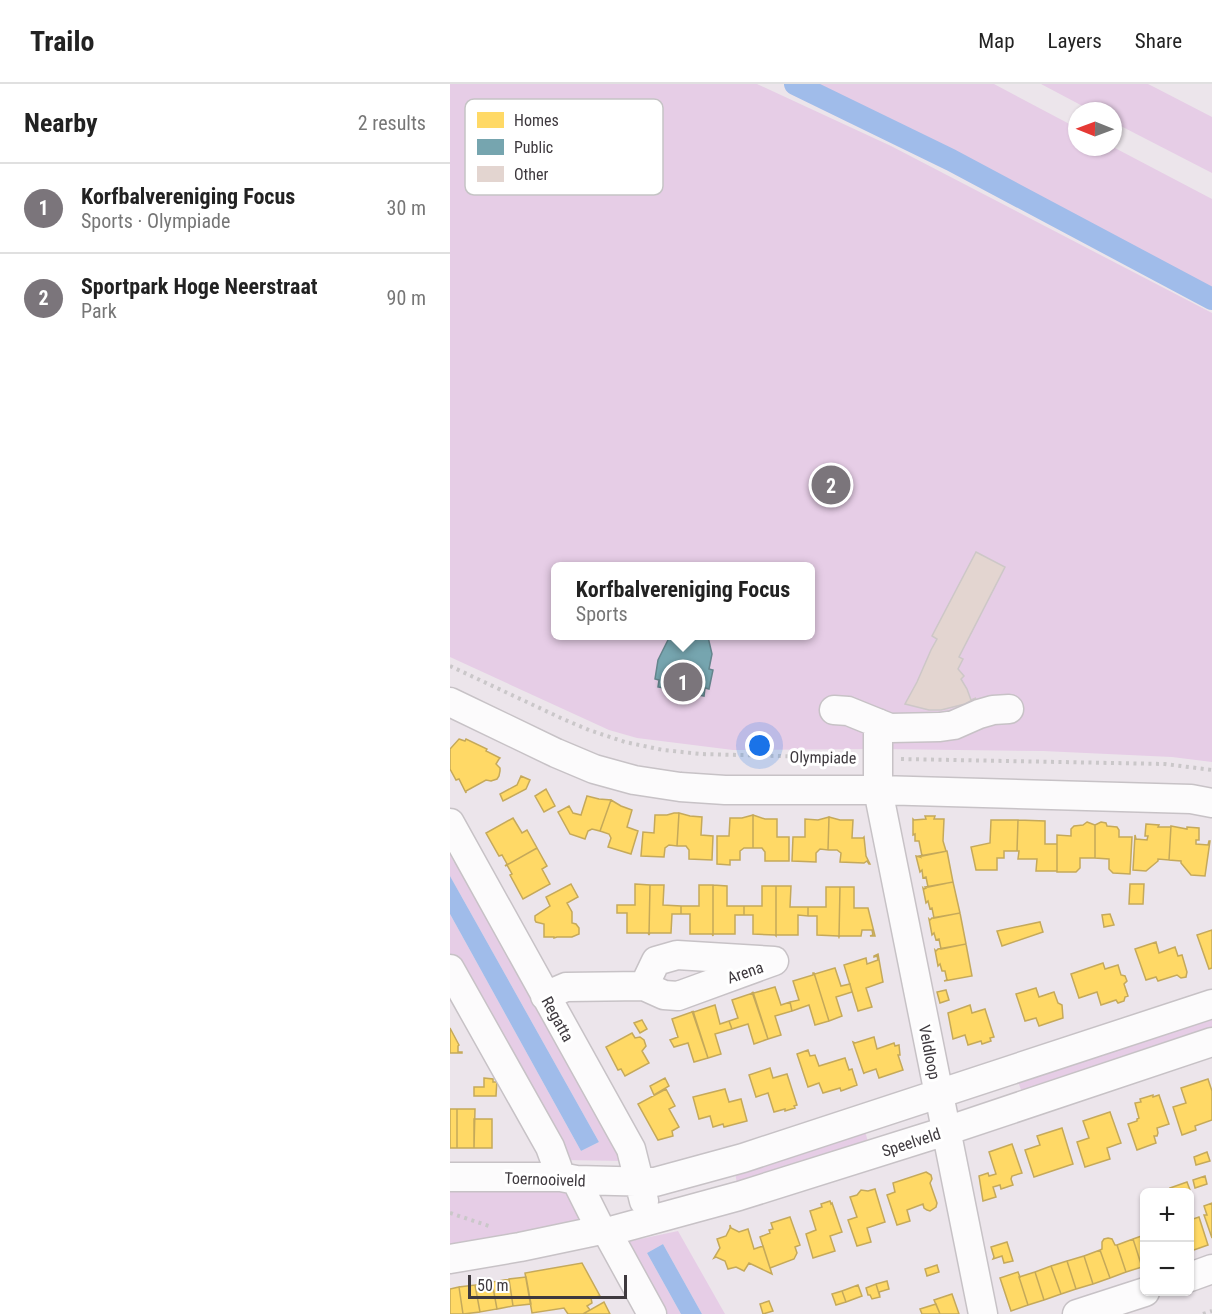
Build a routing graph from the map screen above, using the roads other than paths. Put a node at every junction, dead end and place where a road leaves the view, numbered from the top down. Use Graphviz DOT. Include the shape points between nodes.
graph roads {
  1 [pos="450,702"];
  2 [pos="1009,709"];
  3 [pos="834,710"];
  4 [pos="878,723"];
  5 [pos="878,790"];
  6 [pos="1212,803"];
  7 [pos="450,824"];
  8 [pos="450,969"];
  9 [pos="644,986"];
  10 [pos="545,996"];
  11 [pos="1212,1004"];
  12 [pos="1212,1042"];
  13 [pos="938,1094"];
  14 [pos="946,1131"];
  15 [pos="450,1177"];
  16 [pos="569,1179"];
  17 [pos="639,1182"];
  18 [pos="649,1220"];
  19 [pos="604,1231"];
  20 [pos="450,1259"];
  21 [pos="1212,1269"];
  22 [pos="1194,1275"];
  23 [pos="1140,1293"];
  24 [pos="652,1314"];
  25 [pos="983,1314"];
  26 [pos="1077,1314"];
  1 -- 5 [label="street, Olympiade" via="556,753 634,780 725,790"];
  2 -- 4 [label="street" via="993,710 940,727 890,728"];
  3 -- 4 [label="street" via="848,711"];
  4 -- 5 [label="street, Veldloop"];
  5 -- 6 [label="street, Olympiade" via="1191,799"];
  5 -- 13 [label="street, Veldloop"];
  7 -- 10 [label="street, Regatta"];
  8 -- 16 [label="street"];
  9 -- 10 [label="street" via="566,987"];
  10 -- 17 [label="street, Regatta" via="631,1149"];
  11 -- 13 [label="street"];
  12 -- 14 [label="street, Speelveld"];
  13 -- 14 [label="street, Veldloop"];
  13 -- 17 [label="street" via="742,1158 655,1182"];
  14 -- 18 [label="street, Speelveld"];
  14 -- 25 [label="street, Veldloop"];
  15 -- 16 [label="street, Toernooiveld"];
  16 -- 17 [label="street, Toernooiveld"];
  16 -- 19 [label="street"];
  17 -- 18 [label="street, Regatta"];
  18 -- 19 [label="street, Speelveld"];
  19 -- 20 [label="street"];
  19 -- 24 [label="street"];
  21 -- 22 [label="street"];
  23 -- 26 [label="street"];
}
